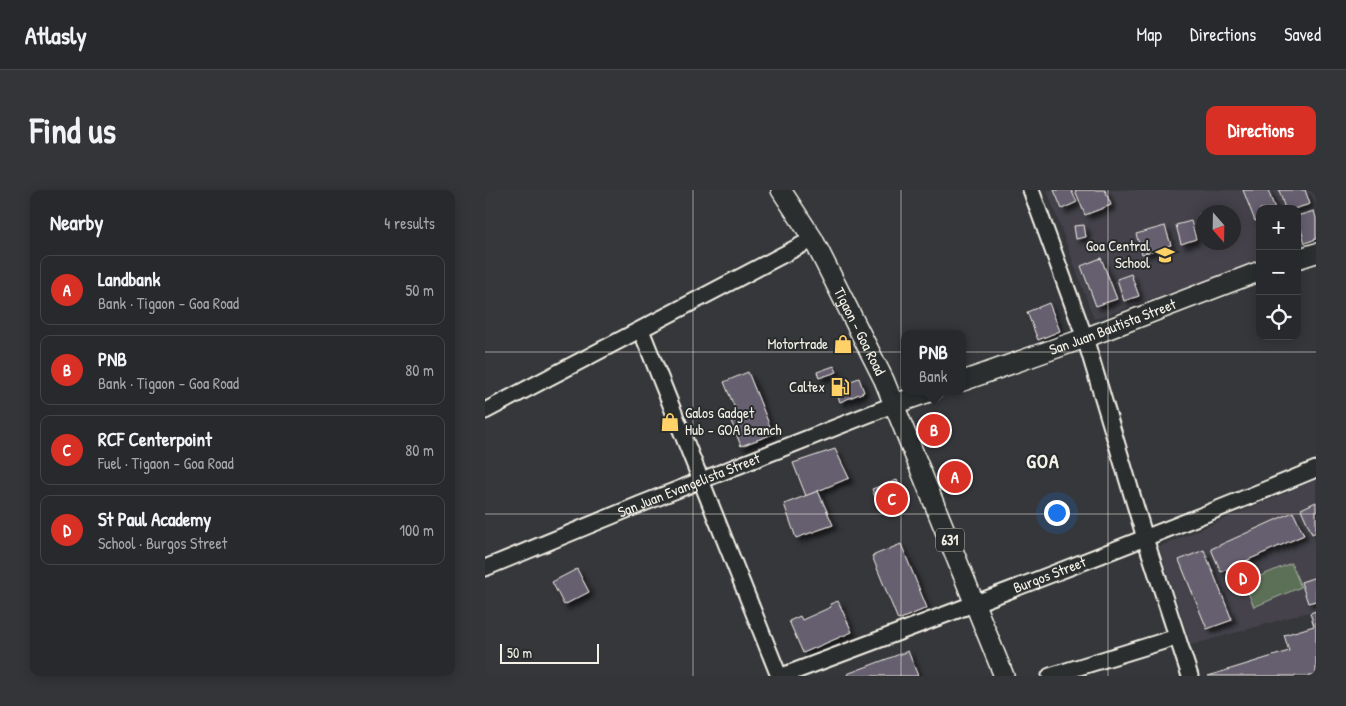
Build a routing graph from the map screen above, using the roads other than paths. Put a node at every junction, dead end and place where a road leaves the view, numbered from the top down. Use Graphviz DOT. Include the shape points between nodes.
graph roads {
  1 [pos="781,190"];
  2 [pos="1031,190"];
  3 [pos="813,240"];
  4 [pos="1316,253"];
  5 [pos="1301,258"];
  6 [pos="1256,273"];
  7 [pos="641,330"];
  8 [pos="1085,338"];
  9 [pos="966,379"];
  10 [pos="921,395"];
  11 [pos="895,404"];
  12 [pos="485,411"];
  13 [pos="1316,469"];
  14 [pos="702,480"];
  15 [pos="1145,538"];
  16 [pos="485,568"];
  17 [pos="975,604"];
  18 [pos="1177,637"];
  19 [pos="781,676"];
  20 [pos="1004,676"];
  21 [pos="1050,676"];
  22 [pos="1190,676"];
  1 -- 3 [label="main road, Tigaon - Goa Road / 631"];
  2 -- 8 [label="street"];
  3 -- 7 [label="street"];
  3 -- 11 [label="main road, Tigaon - Goa Road / 631"];
  4 -- 5 [label="main road"];
  6 -- 8 [label="main road, San Juan Bautista Street"];
  7 -- 12 [label="street"];
  7 -- 14 [label="street"];
  8 -- 9 [label="main road, San Juan Bautista Street"];
  8 -- 15 [label="street"];
  10 -- 11 [label="main road"];
  11 -- 14 [label="street, San Juan Evangelista Street"];
  11 -- 17 [label="main road, Tigaon - Goa Road / 631"];
  13 -- 15 [label="street, Burgos Street"];
  14 -- 16 [label="street, San Juan Evangelista Street"];
  14 -- 19 [label="street"];
  15 -- 17 [label="street, Burgos Street"];
  15 -- 18 [label="street"];
  17 -- 19 [label="street, Burgos Street"];
  17 -- 20 [label="main road, Tigaon - Goa Road / 631"];
  18 -- 21 [label="street"];
  18 -- 22 [label="street"];
}
